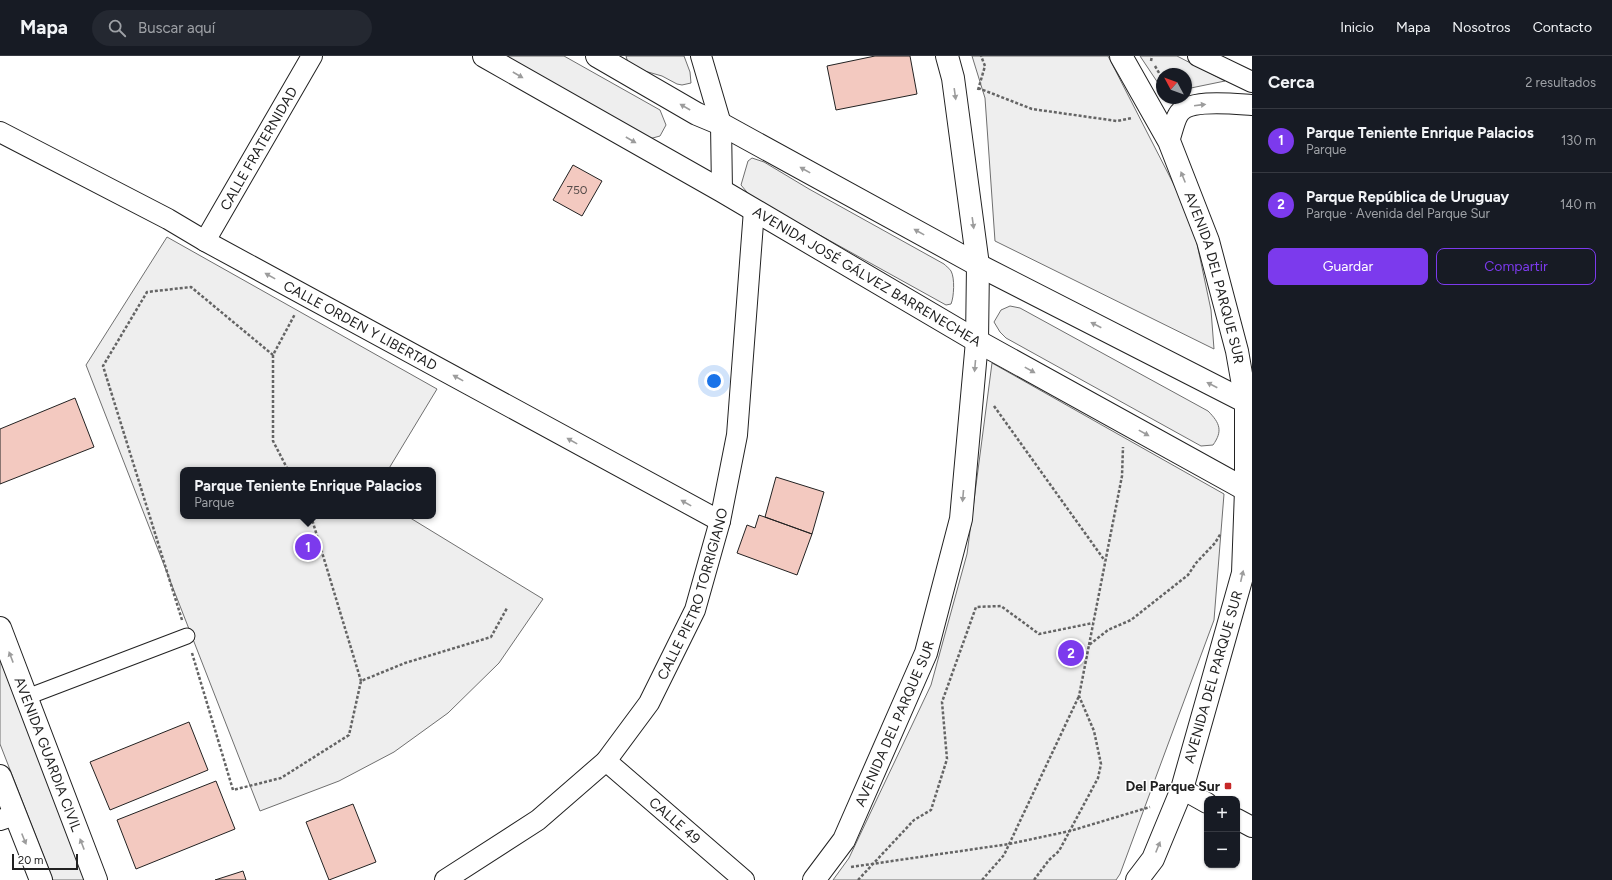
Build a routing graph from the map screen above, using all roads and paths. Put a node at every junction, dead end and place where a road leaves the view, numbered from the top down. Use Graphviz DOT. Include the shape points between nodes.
graph roads {
  1 [pos="312,56"];
  2 [pos="484,56"];
  3 [pos="701,56"];
  4 [pos="947,56"];
  5 [pos="1121,56"];
  6 [pos="1152,56"];
  7 [pos="1198,56"];
  8 [pos="603,57"];
  9 [pos="1151,61"];
  10 [pos="953,78"];
  11 [pos="1252,82"];
  12 [pos="1252,105"];
  13 [pos="1154,114"];
  14 [pos="721,124"];
  15 [pos="0,132"];
  16 [pos="1169,141"];
  17 [pos="722,191"];
  18 [pos="754,210"];
  19 [pos="205,241"];
  20 [pos="978,265"];
  21 [pos="305,295"];
  22 [pos="977,341"];
  23 [pos="273,355"];
  24 [pos="974,378"];
  25 [pos="1249,404"];
  26 [pos="1125,422"];
  27 [pos="286,467"];
  28 [pos="1249,491"];
  29 [pos="312,519"];
  30 [pos="720,522"];
  31 [pos="1223,530"];
  32 [pos="1105,561"];
  33 [pos="507,608"];
  34 [pos="1093,623"];
  35 [pos="0,628"];
  36 [pos="187,636"];
  37 [pos="1089,645"];
  38 [pos="361,681"];
  39 [pos="1079,696"];
  40 [pos="27,697"];
  41 [pos="606,761"];
  42 [pos="0,776"];
  43 [pos="1179,794"];
  44 [pos="1204,802"];
  45 [pos="7,817"];
  46 [pos="1240,821"];
  47 [pos="1252,828"];
  48 [pos="1070,831"];
  49 [pos="1009,844"];
  50 [pos="872,865"];
  51 [pos="817,875"];
  52 [pos="41,880"];
  53 [pos="96,880"];
  54 [pos="445,880"];
  55 [pos="744,880"];
  56 [pos="858,880"];
  57 [pos="982,880"];
  58 [pos="1034,880"];
  59 [pos="1137,880"];
  1 -- 19 [label="street, CALLE FRATERNIDAD"];
  2 -- 17 [label="main road, AVENIDA JOSÉ GÁLVEZ BARRENECHEA, one-way"];
  3 -- 14 [label="street"];
  4 -- 10 [label="main road, AVENIDA DEL PARQUE SUR"];
  5 -- 13 [label="main road, AVENIDA DEL PARQUE SUR"];
  6 -- 9 [label="path"];
  7 -- 11 [label="street"];
  14 -- 8 [label="main road, one-way" via="697,114"];
  10 -- 13 [label="path" via="1032,109 1117,121"];
  10 -- 20 [label="main road, AVENIDA DEL PARQUE SUR, one-way"];
  16 -- 12 [label="street, one-way" via="1178,114 1184,108 1199,104"];
  13 -- 16 [label="main road, AVENIDA DEL PARQUE SUR"];
  14 -- 17 [label="street"];
  20 -- 14 [label="main road, one-way"];
  15 -- 19 [label="street, CALLE ORDEN Y LIBERTAD" via="168,219"];
  25 -- 16 [label="main road, AVENIDA DEL PARQUE SUR, one-way" via="1208,241"];
  17 -- 18 [label="main road, AVENIDA JOSÉ GÁLVEZ BARRENECHEA"];
  18 -- 22 [label="main road, AVENIDA JOSÉ GÁLVEZ BARRENECHEA"];
  18 -- 30 [label="street, CALLE PIETRO TORRIGIANO" via="737,435"];
  21 -- 19 [label="street, CALLE ORDEN Y LIBERTAD, one-way"];
  20 -- 22 [label="main road, AVENIDA DEL PARQUE SUR"];
  25 -- 20 [label="main road, one-way"];
  21 -- 23 [label="path"];
  30 -- 21 [label="street, CALLE ORDEN Y LIBERTAD, one-way"];
  22 -- 24 [label="main road, AVENIDA DEL PARQUE SUR, one-way"];
  22 -- 26 [label="main road, AVENIDA JOSÉ GÁLVEZ BARRENECHEA, one-way"];
  23 -- 27 [label="path" via="273,441"];
  23 -- 36 [label="path" via="191,287 147,292 103,366"];
  24 -- 32 [label="path"];
  24 -- 51 [label="main road, AVENIDA DEL PARQUE SUR, one-way" via="961,519 926,653 844,840"];
  25 -- 28 [label="main road, AVENIDA DEL PARQUE SUR"];
  26 -- 28 [label="main road, AVENIDA JOSÉ GÁLVEZ BARRENECHEA, one-way"];
  26 -- 32 [label="path" via="1122,476"];
  43 -- 28 [label="main road, AVENIDA DEL PARQUE SUR, one-way" via="1243,573"];
  29 -- 38 [label="path"];
  30 -- 41 [label="street, CALLE PIETRO TORRIGIANO" via="695,610 649,704"];
  31 -- 37 [label="path" via="1188,575 1131,620 1108,630"];
  32 -- 34 [label="path"];
  33 -- 38 [label="path" via="490,638 405,662"];
  34 -- 37 [label="path"];
  34 -- 50 [label="path" via="1039,634 1001,606 976,607 942,702 947,759 931,810 914,820"];
  40 -- 35 [label="main road, AVENIDA GUARDIA CIVIL, one-way"];
  36 -- 38 [label="path" via="233,790 281,778 349,735"];
  36 -- 40 [label="street"];
  37 -- 39 [label="path"];
  39 -- 48 [label="path" via="1094,731 1101,764 1098,778"];
  39 -- 49 [label="path"];
  53 -- 40 [label="main road, AVENIDA GUARDIA CIVIL, one-way"];
  41 -- 54 [label="street, CALLE PIETRO TORRIGIANO" via="538,820"];
  41 -- 55 [label="street, CALLE 49"];
  42 -- 45 [label="main road"];
  43 -- 44 [label="street"];
  43 -- 48 [label="path"];
  59 -- 43 [label="main road, AVENIDA DEL PARQUE SUR, one-way" via="1153,859"];
  45 -- 52 [label="main road, one-way"];
  46 -- 47 [label="street"];
  48 -- 49 [label="path"];
  48 -- 58 [label="path" via="1059,850"];
  49 -- 50 [label="path"];
  49 -- 57 [label="path" via="1004,856"];
  50 -- 51 [label="path"];
  50 -- 56 [label="path"];
}
